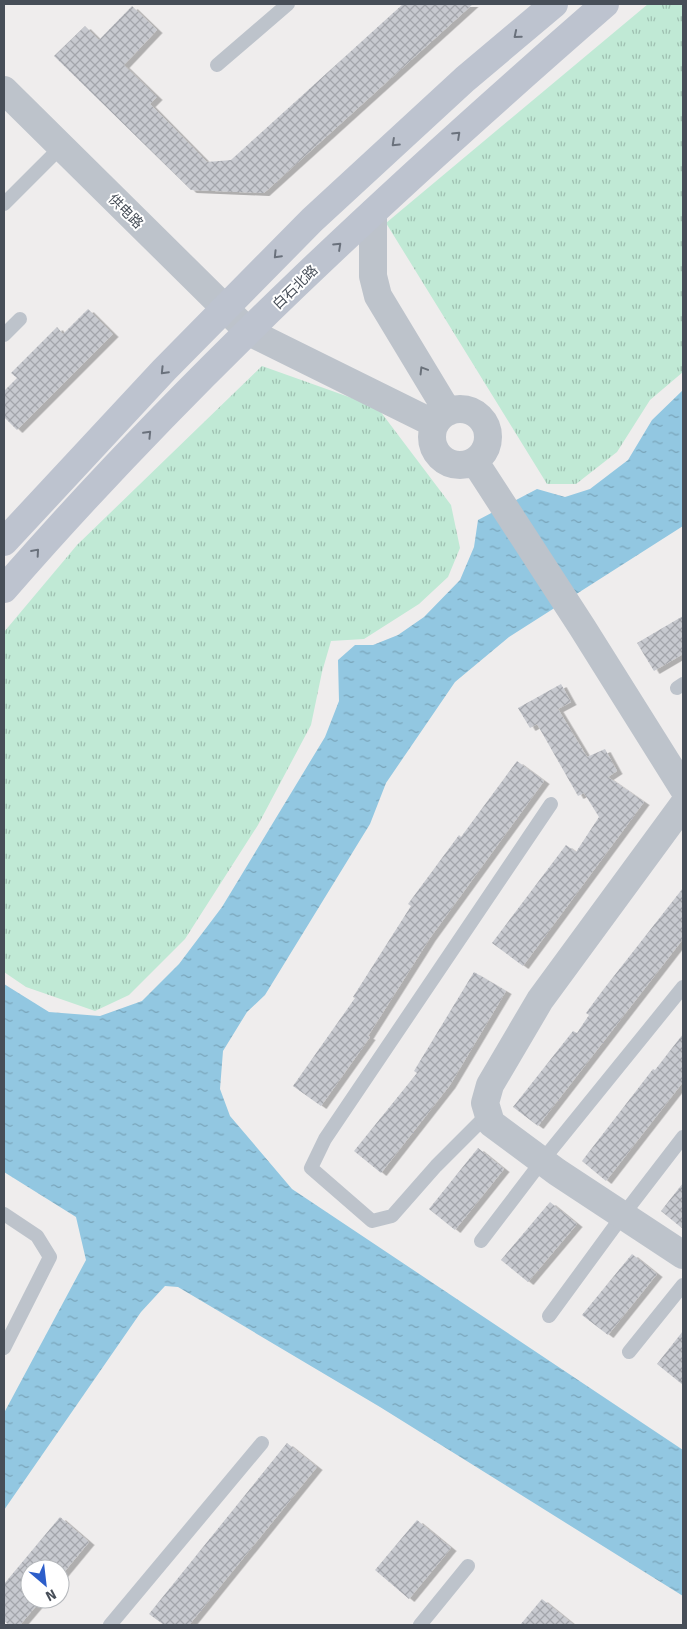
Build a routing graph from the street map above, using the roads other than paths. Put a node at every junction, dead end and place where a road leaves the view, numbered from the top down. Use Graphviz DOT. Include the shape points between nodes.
graph roads {
  1 [pos="288,4"];
  2 [pos="554,4"];
  3 [pos="606,4"];
  4 [pos="217,65"];
  5 [pos="4,90"];
  6 [pos="61,147"];
  7 [pos="4,204"];
  8 [pos="373,213"];
  9 [pos="225,308"];
  10 [pos="20,320"];
  11 [pos="249,332"];
  12 [pos="4,335"];
  13 [pos="442,418"];
  14 [pos="475,462"];
  15 [pos="4,542"];
  16 [pos="4,588"];
  17 [pos="683,788"];
  18 [pos="551,804"];
  19 [pos="683,805"];
  20 [pos="683,987"];
  21 [pos="488,1114"];
  22 [pos="683,1137"];
  23 [pos="542,1161"];
  24 [pos="4,1214"];
  25 [pos="623,1215"];
  26 [pos="480,1241"];
  27 [pos="683,1255"];
  28 [pos="683,1285"];
  29 [pos="549,1316"];
  30 [pos="4,1348"];
  31 [pos="629,1352"];
  32 [pos="262,1443"];
  33 [pos="468,1566"];
  34 [pos="110,1625"];
  35 [pos="420,1625"];
  1 -- 4 [label="lane"];
  2 -- 9 [label="main road, one-way" via="465,79 312,220"];
  8 -- 3 [label="main road, 白石北路, one-way" via="487,107"];
  5 -- 6 [label="street, 供电路"];
  6 -- 7 [label="lane"];
  6 -- 9 [label="street, 供电路"];
  11 -- 8 [label="main road, 白石北路, one-way"];
  13 -- 8 [label="street, one-way" via="378,296 373,276"];
  9 -- 11 [label="street, 供电路"];
  9 -- 15 [label="main road, one-way"];
  10 -- 12 [label="lane"];
  11 -- 13 [label="street, 供电路"];
  16 -- 11 [label="main road, 白石北路, one-way" via="185,395"];
  13 -- 14 [label="street" via="432,433 435,450 448,463 466,465"];
  13 -- 14 [label="street" via="457,409 466,409 483,420 489,438 482,456"];
  14 -- 17 [label="street"];
  18 -- 21 [label="lane" via="325,1139 311,1168 372,1221 392,1216"];
  19 -- 21 [label="street" via="540,1000 490,1085 485,1104"];
  20 -- 23 [label="lane"];
  21 -- 23 [label="street" via="491,1123"];
  22 -- 25 [label="lane"];
  23 -- 25 [label="street"];
  23 -- 26 [label="lane"];
  24 -- 30 [label="lane" via="37,1236 50,1257"];
  25 -- 27 [label="street"];
  25 -- 29 [label="lane"];
  28 -- 31 [label="lane"];
  32 -- 34 [label="lane"];
  33 -- 35 [label="lane"];
}
